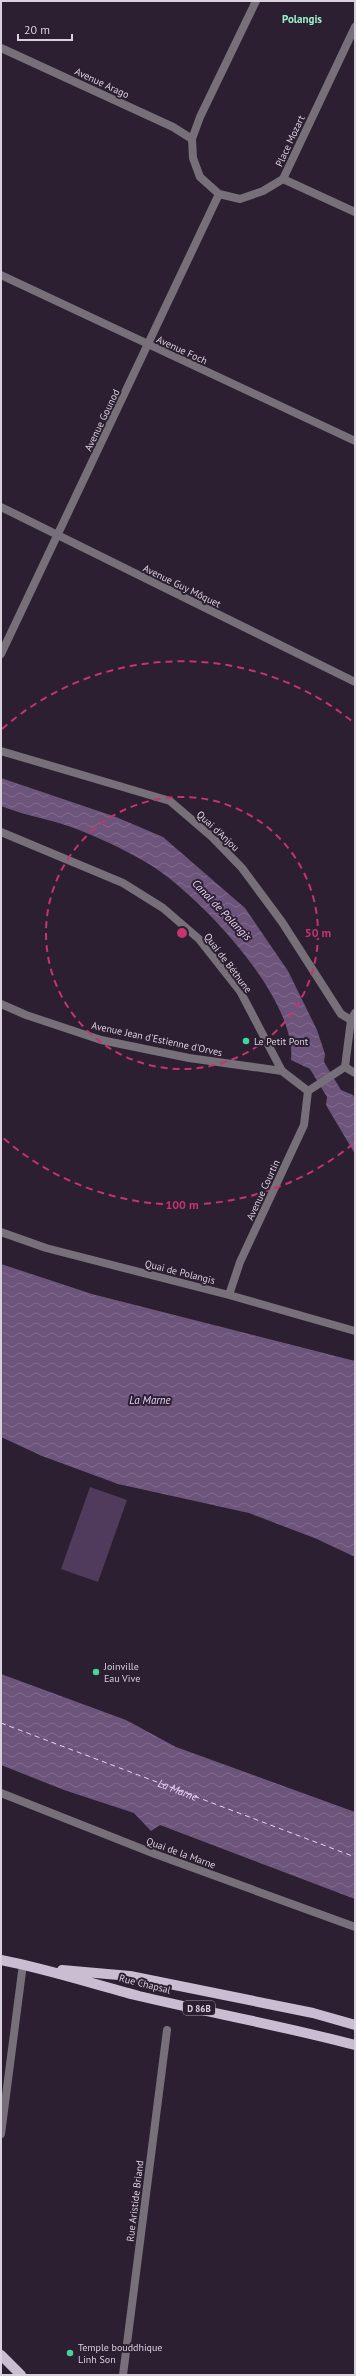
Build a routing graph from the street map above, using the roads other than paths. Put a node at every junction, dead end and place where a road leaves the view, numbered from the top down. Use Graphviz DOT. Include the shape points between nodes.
graph roads {
  1 [pos="256,1"];
  2 [pos="355,27"];
  3 [pos="1,48"];
  4 [pos="192,138"];
  5 [pos="283,179"];
  6 [pos="219,194"];
  7 [pos="355,212"];
  8 [pos="1,275"];
  9 [pos="149,345"];
  10 [pos="355,441"];
  11 [pos="1,507"];
  12 [pos="57,535"];
  13 [pos="1,654"];
  14 [pos="355,682"];
  15 [pos="1,751"];
  16 [pos="1,832"];
  17 [pos="1,1004"];
  18 [pos="353,1016"];
  19 [pos="345,1067"];
  20 [pos="282,1071"];
  21 [pos="355,1073"];
  22 [pos="308,1091"];
  23 [pos="1,1232"];
  24 [pos="229,1295"];
  25 [pos="355,1331"];
  26 [pos="1,1793"];
  27 [pos="355,1927"];
  28 [pos="1,1960"];
  29 [pos="23,1964"];
  30 [pos="44,1969"];
  31 [pos="355,2024"];
  32 [pos="168,2030"];
  33 [pos="355,2045"];
  34 [pos="1,2134"];
  35 [pos="1,2355"];
  36 [pos="21,2375"];
  37 [pos="122,2375"];
  1 -- 4 [label="street, Place Mozart"];
  2 -- 5 [label="street, Place Mozart"];
  3 -- 4 [label="street, Avenue Arago"];
  4 -- 6 [label="street, Place Mozart" via="193,158 200,177"];
  5 -- 6 [label="street, Place Mozart" via="263,191 240,199"];
  5 -- 7 [label="street"];
  6 -- 9 [label="street, Avenue Gounod"];
  8 -- 9 [label="street, Avenue Foch"];
  9 -- 10 [label="street, Avenue Foch"];
  9 -- 12 [label="street, Avenue Gounod"];
  11 -- 12 [label="street, Avenue Guy Môquet"];
  12 -- 13 [label="street, Avenue Gounod"];
  12 -- 14 [label="street, Avenue Guy Môquet"];
  15 -- 18 [label="street, Quai d'Anjou" via="170,801 212,837 242,868 282,922 341,1014"];
  16 -- 20 [label="street, Quai de Béthune" via="123,883 163,908 199,939 240,991"];
  17 -- 20 [label="street, Avenue Jean d'Estienne d'Orves" via="101,1040 189,1058"];
  18 -- 19 [label="street"];
  19 -- 21 [label="street"];
  19 -- 22 [label="street"];
  20 -- 22 [label="street, Avenue Jean d'Estienne d'Orves"];
  22 -- 24 [label="street, Avenue Courtin" via="304,1125 240,1262"];
  23 -- 24 [label="street, Quai de Polangis" via="46,1248"];
  24 -- 25 [label="street, Quai de Polangis"];
  26 -- 27 [label="street, Quai de la Marne" via="155,1854"];
  28 -- 29 [label="main road, Rue Chapsal / D 86B"];
  29 -- 30 [label="main road, Rue Chapsal / D 86B"];
  29 -- 34 [label="street"];
  30 -- 31 [label="main road" via="130,1976"];
  30 -- 33 [label="main road, Rue Chapsal / D 86B" via="139,1996 282,2026"];
  32 -- 37 [label="street, Rue Aristide Briand"];
  35 -- 36 [label="main road"];
}
